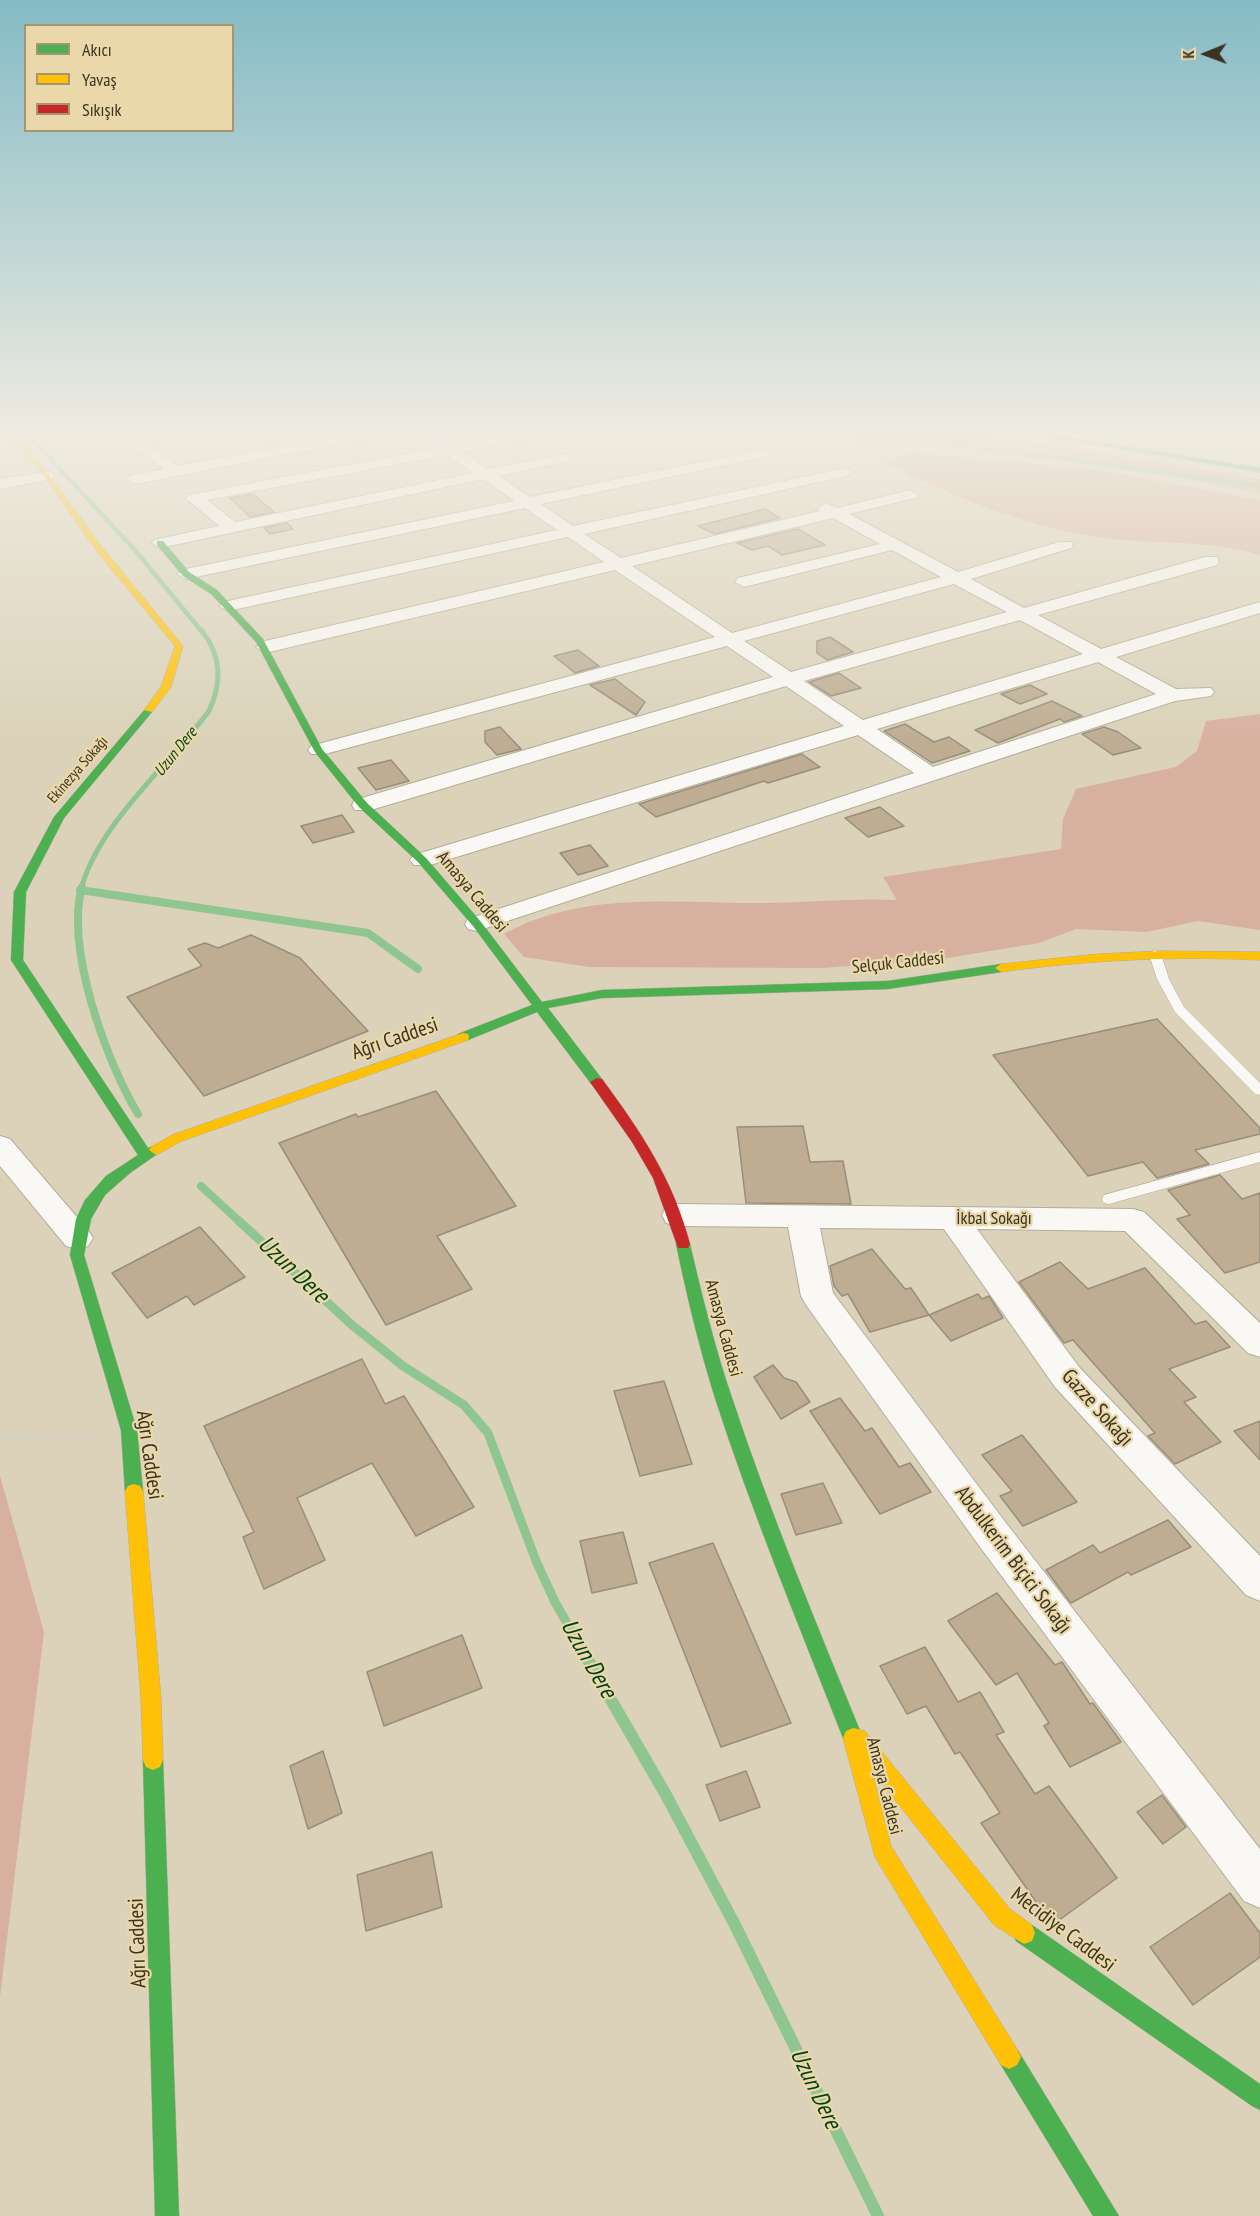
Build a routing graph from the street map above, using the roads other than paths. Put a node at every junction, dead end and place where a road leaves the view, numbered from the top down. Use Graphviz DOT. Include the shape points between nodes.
graph roads {
  1 [pos="91,537"];
  2 [pos="185,537"];
  3 [pos="362,537"];
  4 [pos="551,537"];
  5 [pos="578,537"];
  6 [pos="727,537"];
  7 [pos="880,537"];
  8 [pos="160,543"];
  9 [pos="894,545"];
  10 [pos="1065,545"];
  11 [pos="1211,561"];
  12 [pos="617,564"];
  13 [pos="186,574"];
  14 [pos="956,578"];
  15 [pos="744,582"];
  16 [pos="228,606"];
  17 [pos="1260,607"];
  18 [pos="1021,614"];
  19 [pos="728,638"];
  20 [pos="265,647"];
  21 [pos="1097,655"];
  22 [pos="788,679"];
  23 [pos="1204,692"];
  24 [pos="1173,695"];
  25 [pos="860,728"];
  26 [pos="318,750"];
  27 [pos="932,776"];
  28 [pos="363,805"];
  29 [pos="422,860"];
  30 [pos="477,924"];
  31 [pos="1155,954"];
  32 [pos="1260,956"];
  33 [pos="540,1006"];
  34 [pos="1260,1091"];
  35 [pos="0,1146"];
  36 [pos="145,1155"];
  37 [pos="1260,1157"];
  38 [pos="1109,1199"];
  39 [pos="677,1215"];
  40 [pos="802,1217"];
  41 [pos="952,1219"];
  42 [pos="77,1238"];
  43 [pos="1260,1344"];
  44 [pos="1260,1583"];
  45 [pos="852,1732"];
  46 [pos="1260,1886"];
  47 [pos="1260,2097"];
  48 [pos="167,2216"];
  49 [pos="1107,2216"];
  1 -- 36 [label="main road, Ekinezya Sokağı" via="179,646 166,687 59,817 20,892 17,960"];
  2 -- 8 [label="street"];
  3 -- 13 [label="street"];
  4 -- 16 [label="street"];
  5 -- 12 [label="street"];
  6 -- 12 [label="street"];
  7 -- 9 [label="street"];
  8 -- 13 [label="main road, Amasya Caddesi"];
  9 -- 14 [label="street"];
  9 -- 15 [label="street"];
  10 -- 14 [label="street"];
  11 -- 18 [label="street"];
  12 -- 19 [label="street"];
  12 -- 20 [label="street"];
  13 -- 16 [label="main road, Amasya Caddesi"];
  14 -- 18 [label="street"];
  14 -- 19 [label="street"];
  16 -- 20 [label="main road, Amasya Caddesi"];
  17 -- 21 [label="street"];
  18 -- 21 [label="street"];
  18 -- 22 [label="street"];
  19 -- 22 [label="street"];
  19 -- 26 [label="street"];
  20 -- 26 [label="main road, Amasya Caddesi"];
  21 -- 24 [label="street"];
  21 -- 25 [label="street"];
  22 -- 25 [label="street"];
  22 -- 28 [label="street"];
  23 -- 24 [label="street"];
  24 -- 27 [label="street"];
  25 -- 27 [label="street"];
  25 -- 29 [label="street"];
  26 -- 28 [label="main road, Amasya Caddesi"];
  27 -- 30 [label="street"];
  28 -- 29 [label="main road, Amasya Caddesi"];
  29 -- 30 [label="main road, Amasya Caddesi"];
  30 -- 33 [label="main road, Amasya Caddesi"];
  31 -- 32 [label="main road, Selçuk Caddesi"];
  31 -- 33 [label="main road, Selçuk Caddesi" via="1059,959 888,985 602,994"];
  31 -- 34 [label="lane" via="1179,1009"];
  33 -- 36 [label="main road, Ağrı Caddesi" via="477,1032 233,1116"];
  33 -- 39 [label="main road, Amasya Caddesi" via="625,1119 666,1186"];
  35 -- 42 [label="street"];
  36 -- 42 [label="main road, Ağrı Caddesi" via="112,1180 86,1208"];
  37 -- 38 [label="lane"];
  39 -- 40 [label="street, İkbal Sokağı"];
  39 -- 45 [label="main road, Amasya Caddesi" via="699,1315 723,1397 770,1530"];
  40 -- 41 [label="street, İkbal Sokağı"];
  40 -- 46 [label="street, Abdulkerim Biçici Sokağı" via="817,1296"];
  41 -- 43 [label="street, İkbal Sokağı" via="1133,1220"];
  41 -- 44 [label="street, Gazze Sokağı" via="1067,1377"];
  42 -- 48 [label="main road, Ağrı Caddesi" via="77,1254 129,1430 151,1699"];
  45 -- 47 [label="main road, Mecidiye Caddesi" via="1002,1917"];
  45 -- 49 [label="main road, Amasya Caddesi" via="882,1850"];
}
